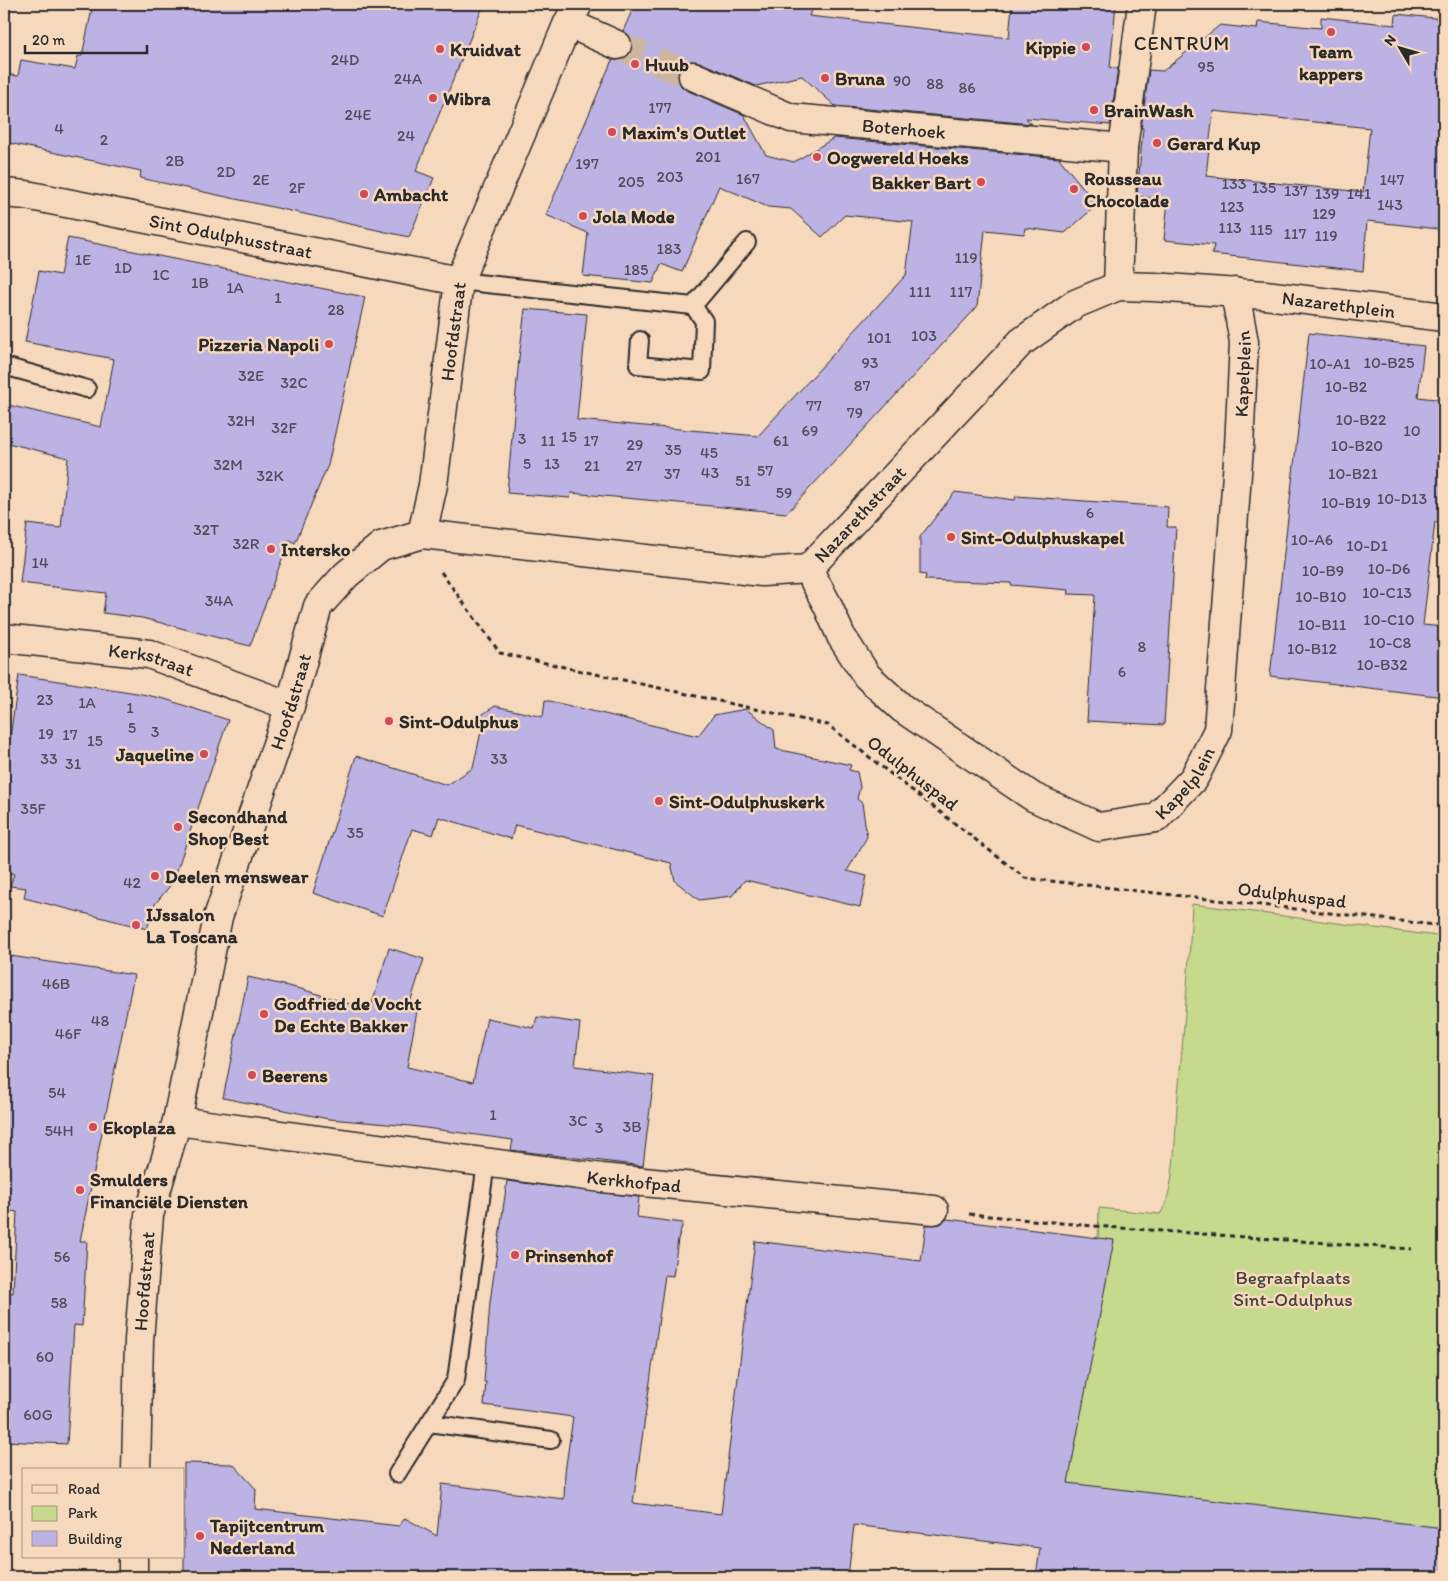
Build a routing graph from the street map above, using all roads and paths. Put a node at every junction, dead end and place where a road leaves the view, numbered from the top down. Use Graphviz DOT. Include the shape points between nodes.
graph roads {
  1 [pos="1142,4"];
  2 [pos="573,13"];
  3 [pos="618,45"];
  4 [pos="693,76"];
  5 [pos="1123,148"];
  6 [pos="4,193"];
  7 [pos="747,242"];
  8 [pos="459,281"];
  9 [pos="1118,286"];
  10 [pos="1235,292"];
  11 [pos="694,306"];
  12 [pos="1444,318"];
  13 [pos="640,340"];
  14 [pos="4,366"];
  15 [pos="87,389"];
  16 [pos="422,534"];
  17 [pos="808,570"];
  18 [pos="4,638"];
  19 [pos="290,706"];
  20 [pos="1444,926"];
  21 [pos="177,1121"];
  22 [pos="486,1163"];
  23 [pos="934,1210"];
  24 [pos="1411,1249"];
  25 [pos="429,1423"];
  26 [pos="551,1440"];
  27 [pos="136,1468"];
  28 [pos="397,1474"];
  29 [pos="134,1558"];
  30 [pos="133,1577"];
  1 -- 5 [label="street"];
  2 -- 3 [label="street"];
  2 -- 8 [label="street, Hoofdstraat"];
  4 -- 5 [label="street, Boterhoek" via="791,118"];
  5 -- 9 [label="street"];
  6 -- 8 [label="street, Sint Odulphusstraat"];
  7 -- 11 [label="lane"];
  8 -- 11 [label="lane"];
  8 -- 16 [label="street, Hoofdstraat" via="432,485"];
  9 -- 10 [label="street, Nazarethstraat"];
  9 -- 17 [label="street, Nazarethstraat" via="1075,304 1020,342"];
  10 -- 12 [label="street, Nazarethplein"];
  10 -- 17 [label="street, Kapelplein" via="1244,342 1218,730 1194,778 1156,818 1099,827 1033,797 903,709 867,676 841,636"];
  11 -- 13 [label="lane" via="704,321 702,371 638,365"];
  14 -- 15 [label="lane"];
  16 -- 17 [label="street, Nazarethstraat" via="762,572"];
  16 -- 19 [label="street, Hoofdstraat" via="381,546 346,575 318,606"];
  16 -- 20 [label="path, Odulphuspad" via="443,576 500,653 828,725 1025,878"];
  18 -- 19 [label="street, Kerkstraat" via="149,654"];
  19 -- 21 [label="street, Hoofdstraat" via="218,917"];
  21 -- 22 [label="street, Kerkhofpad"];
  21 -- 27 [label="street, Hoofdstraat" via="149,1215 139,1340"];
  22 -- 23 [label="street, Kerkhofpad" via="602,1178"];
  22 -- 25 [label="lane" via="456,1380"];
  23 -- 24 [label="path" via="1093,1226"];
  25 -- 26 [label="lane"];
  25 -- 28 [label="lane"];
  29 -- 30 [label="street"];
}
